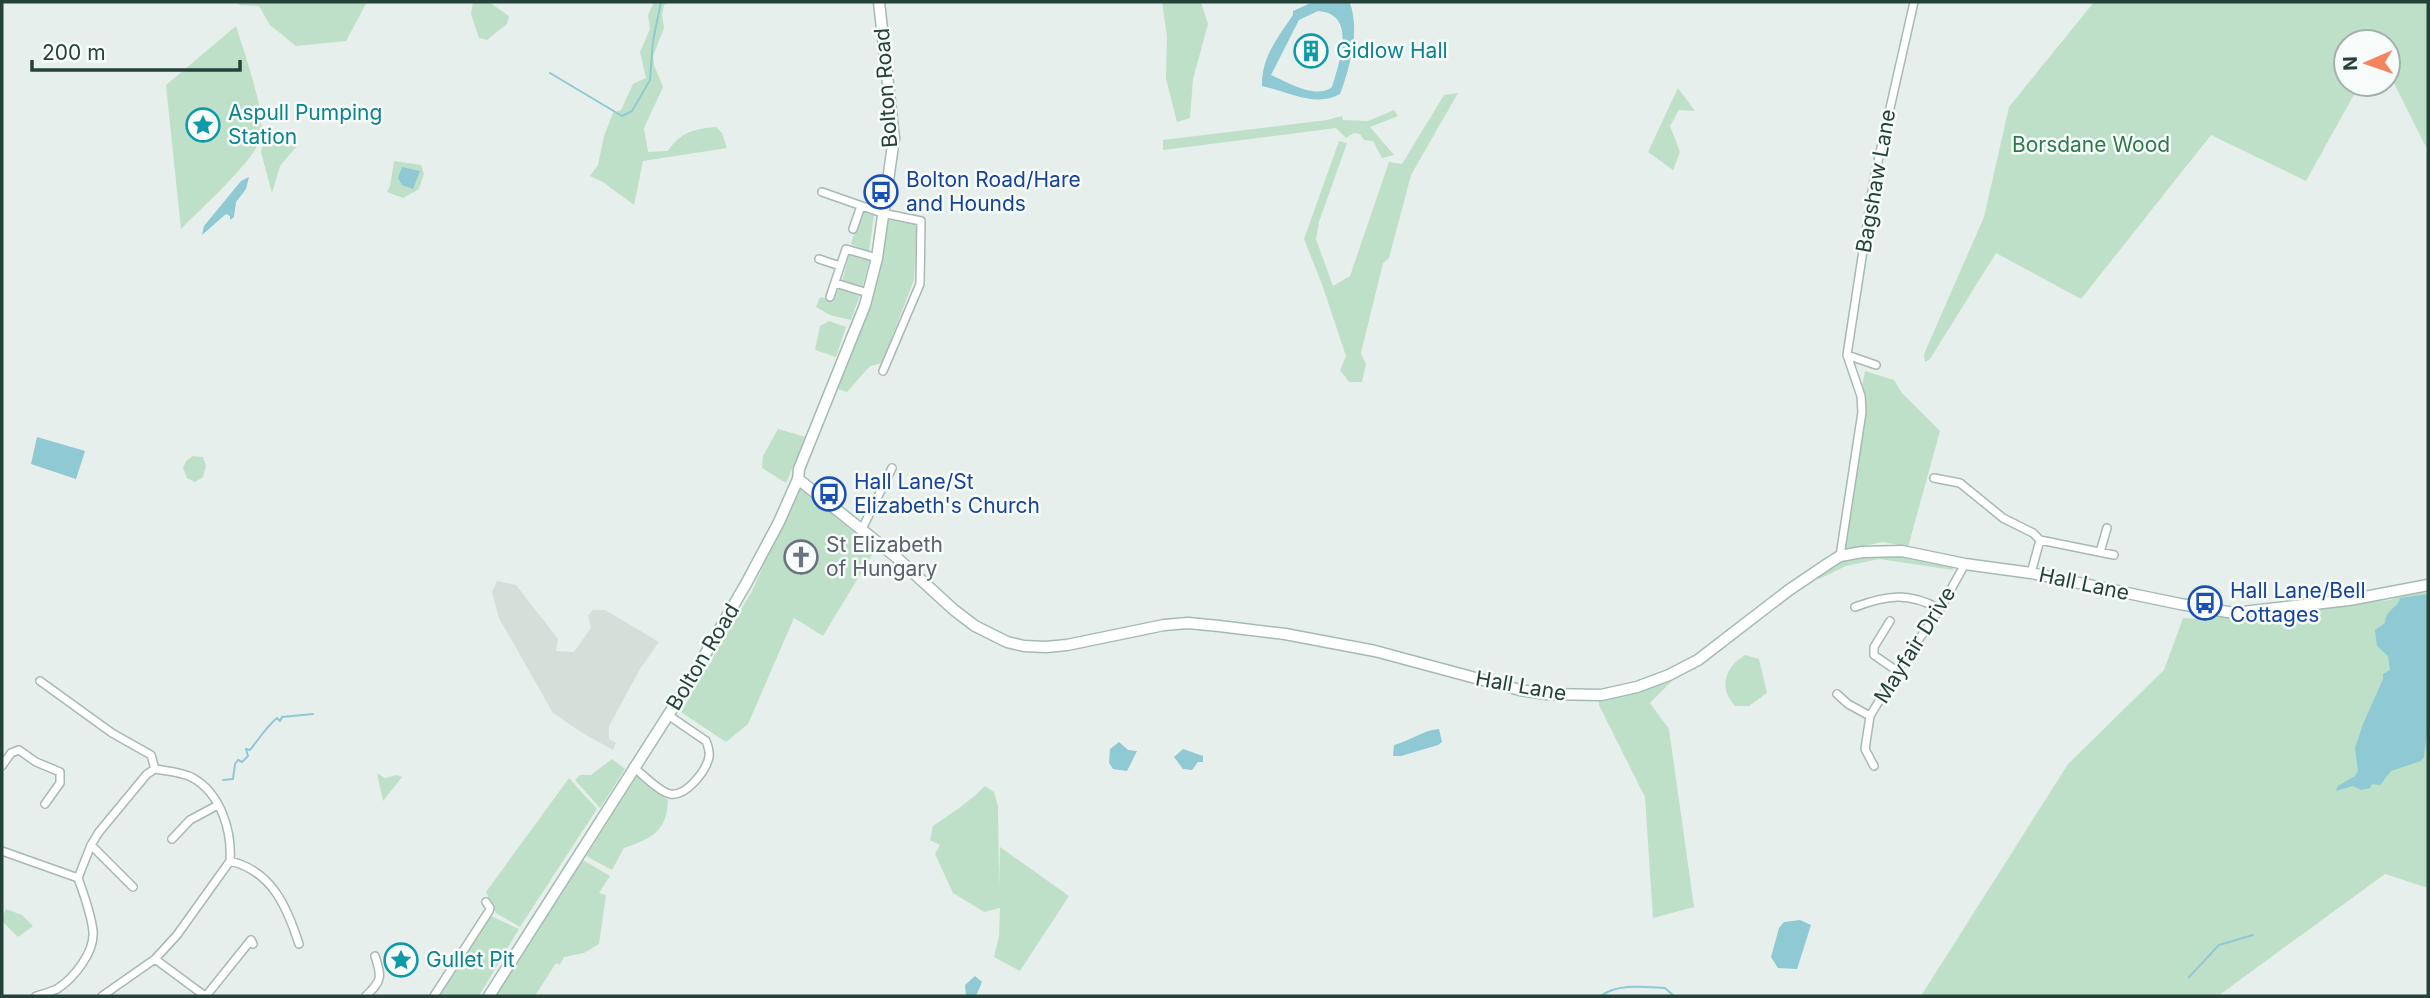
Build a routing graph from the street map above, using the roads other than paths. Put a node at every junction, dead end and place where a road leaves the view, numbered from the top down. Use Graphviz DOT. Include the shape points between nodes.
graph roads {
  1 [pos="879,2"];
  2 [pos="1914,2"];
  3 [pos="822,192"];
  4 [pos="861,206"];
  5 [pos="882,213"];
  6 [pos="853,229"];
  7 [pos="877,258"];
  8 [pos="819,259"];
  9 [pos="841,267"];
  10 [pos="835,283"];
  11 [pos="868,293"];
  12 [pos="830,297"];
  13 [pos="1849,359"];
  14 [pos="1876,365"];
  15 [pos="883,371"];
  16 [pos="892,468"];
  17 [pos="1948,470"];
  18 [pos="1934,478"];
  19 [pos="798,479"];
  20 [pos="1945,480"];
  21 [pos="2107,528"];
  22 [pos="862,529"];
  23 [pos="2040,540"];
  24 [pos="2100,552"];
  25 [pos="2114,555"];
  26 [pos="1840,556"];
  27 [pos="1965,564"];
  28 [pos="2031,573"];
  29 [pos="2428,585"];
  30 [pos="1855,607"];
  31 [pos="1940,609"];
  32 [pos="1890,621"];
  33 [pos="1897,671"];
  34 [pos="40,681"];
  35 [pos="1836,694"];
  36 [pos="668,715"];
  37 [pos="1870,716"];
  38 [pos="2,766"];
  39 [pos="1874,766"];
  40 [pos="633,767"];
  41 [pos="155,769"];
  42 [pos="46,804"];
  43 [pos="218,805"];
  44 [pos="172,839"];
  45 [pos="91,845"];
  46 [pos="3,854"];
  47 [pos="230,861"];
  48 [pos="78,878"];
  49 [pos="133,887"];
  50 [pos="486,902"];
  51 [pos="253,944"];
  52 [pos="299,944"];
  53 [pos="375,956"];
  54 [pos="155,959"];
  55 [pos="54,994"];
  56 [pos="36,996"];
  57 [pos="102,996"];
  58 [pos="206,996"];
  59 [pos="366,996"];
  60 [pos="434,996"];
  61 [pos="489,996"];
  1 -- 5 [label="street, Bolton Road" via="894,138"];
  2 -- 13 [label="street, Bagshaw Lane" via="1874,178"];
  3 -- 4 [label="street"];
  4 -- 5 [label="street"];
  4 -- 6 [label="street"];
  5 -- 7 [label="street, Bolton Road"];
  5 -- 15 [label="street" via="921,221 923,228 920,284"];
  7 -- 9 [label="street" via="846,249"];
  7 -- 11 [label="street, Bolton Road"];
  8 -- 9 [label="street"];
  9 -- 10 [label="street"];
  10 -- 11 [label="street"];
  10 -- 12 [label="street"];
  11 -- 19 [label="street, Bolton Road"];
  13 -- 14 [label="street"];
  13 -- 26 [label="street" via="1861,396 1861,412"];
  16 -- 22 [label="street"];
  17 -- 20 [label="street"];
  18 -- 20 [label="street"];
  19 -- 22 [label="street, Hall Lane"];
  19 -- 36 [label="street, Bolton Road" via="747,582"];
  20 -- 23 [label="street" via="1960,483 2003,518"];
  21 -- 24 [label="street"];
  22 -- 26 [label="street, Hall Lane" via="975,626 1024,646 1067,645 1164,625 1206,625 1322,641 1520,690 1578,696 1622,692 1698,660"];
  23 -- 24 [label="street"];
  23 -- 28 [label="street"];
  24 -- 25 [label="street"];
  26 -- 27 [label="street, Hall Lane" via="1884,550"];
  27 -- 28 [label="street, Hall Lane"];
  27 -- 31 [label="street, Mayfair Drive"];
  28 -- 29 [label="street, Hall Lane" via="2234,613 2349,600"];
  30 -- 31 [label="street" via="1903,596"];
  31 -- 33 [label="street, Mayfair Drive"];
  32 -- 33 [label="street" via="1874,655"];
  33 -- 37 [label="street, Mayfair Drive"];
  34 -- 41 [label="street" via="151,755"];
  35 -- 37 [label="street"];
  36 -- 40 [label="street, Bolton Road"];
  36 -- 40 [label="street" via="706,741 708,761 688,790 677,794 664,791"];
  37 -- 39 [label="street, Mayfair Drive" via="1865,749"];
  38 -- 42 [label="street" via="19,750 60,772 60,783"];
  40 -- 61 [label="street, Bolton Road"];
  41 -- 43 [label="street" via="191,777 209,789"];
  41 -- 45 [label="street"];
  43 -- 44 [label="street" via="190,820"];
  43 -- 47 [label="street" via="232,841"];
  45 -- 48 [label="street"];
  45 -- 49 [label="street"];
  46 -- 48 [label="street"];
  47 -- 52 [label="street" via="253,870 282,899"];
  47 -- 54 [label="street"];
  48 -- 55 [label="street" via="92,943 76,971"];
  50 -- 60 [label="street" via="489,911"];
  51 -- 58 [label="street" via="251,940"];
  53 -- 59 [label="street" via="379,983"];
  54 -- 57 [label="street"];
  54 -- 58 [label="street"];
  55 -- 56 [label="street"];
}
